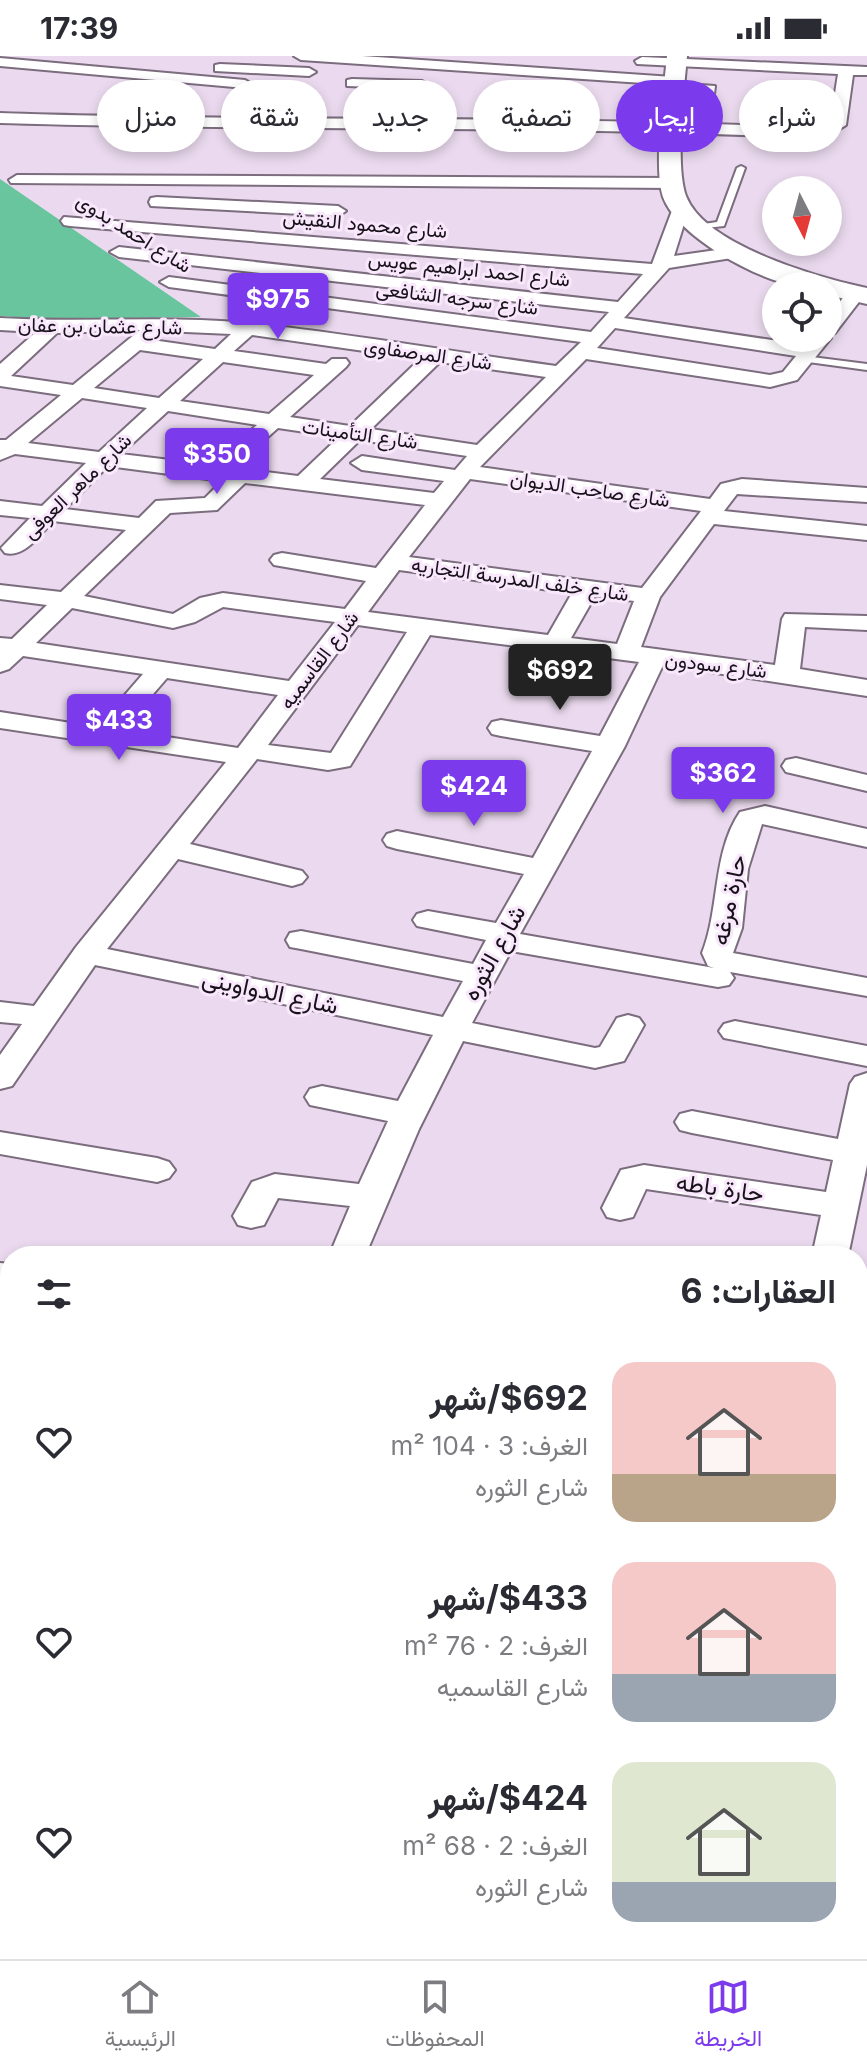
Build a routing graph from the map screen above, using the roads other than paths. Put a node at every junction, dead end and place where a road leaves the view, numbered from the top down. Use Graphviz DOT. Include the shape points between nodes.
graph roads {
  1 [pos="301,56"];
  2 [pos="548,56"];
  3 [pos="834,56"];
  4 [pos="89,57"];
  5 [pos="867,58"];
  6 [pos="633,60"];
  7 [pos="0,62"];
  8 [pos="846,70"];
  9 [pos="867,71"];
  10 [pos="309,72"];
  11 [pos="535,74"];
  12 [pos="160,76"];
  13 [pos="159,80"];
  14 [pos="277,80"];
  15 [pos="674,80"];
  16 [pos="221,85"];
  17 [pos="221,86"];
  18 [pos="327,100"];
  19 [pos="77,104"];
  20 [pos="844,108"];
  21 [pos="97,109"];
  22 [pos="0,118"];
  23 [pos="97,122"];
  24 [pos="205,127"];
  25 [pos="616,134"];
  26 [pos="473,141"];
  27 [pos="661,152"];
  28 [pos="741,168"];
  29 [pos="7,174"];
  30 [pos="357,180"];
  31 [pos="41,198"];
  32 [pos="674,199"];
  33 [pos="425,200"];
  34 [pos="135,201"];
  35 [pos="342,205"];
  36 [pos="64,216"];
  37 [pos="700,227"];
  38 [pos="318,242"];
  39 [pos="399,249"];
  40 [pos="119,252"];
  41 [pos="738,252"];
  42 [pos="511,258"];
  43 [pos="659,267"];
  44 [pos="782,272"];
  45 [pos="366,280"];
  46 [pos="169,282"];
  47 [pos="478,292"];
  48 [pos="861,295"];
  49 [pos="339,304"];
  50 [pos="842,315"];
  51 [pos="452,319"];
  52 [pos="0,324"];
  53 [pos="158,325"];
  54 [pos="52,327"];
  55 [pos="248,329"];
  56 [pos="603,330"];
  57 [pos="304,336"];
  58 [pos="136,343"];
  59 [pos="360,345"];
  60 [pos="762,345"];
  61 [pos="809,352"];
  62 [pos="818,352"];
  63 [pos="428,354"];
  64 [pos="220,355"];
  65 [pos="867,367"];
  66 [pos="331,371"];
  67 [pos="561,373"];
  68 [pos="0,378"];
  69 [pos="76,391"];
  70 [pos="163,405"];
  71 [pos="274,421"];
  72 [pos="355,433"];
  73 [pos="3,450"];
  74 [pos="482,452"];
  75 [pos="103,459"];
  76 [pos="362,463"];
  77 [pos="227,474"];
  78 [pos="463,474"];
  79 [pos="303,483"];
  80 [pos="867,495"];
  81 [pos="440,500"];
  82 [pos="0,508"];
  83 [pos="711,511"];
  84 [pos="48,514"];
  85 [pos="144,525"];
  86 [pos="867,533"];
  87 [pos="13,548"];
  88 [pos="282,560"];
  89 [pos="387,569"];
  90 [pos="587,588"];
  91 [pos="0,592"];
  92 [pos="648,596"];
  93 [pos="68,600"];
  94 [pos="350,619"];
  95 [pos="865,619"];
  96 [pos="422,628"];
  97 [pos="555,645"];
  98 [pos="6,652"];
  99 [pos="640,656"];
  100 [pos="162,668"];
  101 [pos="787,674"];
  102 [pos="867,688"];
  103 [pos="296,690"];
  104 [pos="0,720"];
  105 [pos="501,728"];
  106 [pos="105,734"];
  107 [pos="611,746"];
  108 [pos="247,753"];
  109 [pos="796,766"];
  110 [pos="867,783"];
  111 [pos="867,838"];
  112 [pos="397,840"];
  113 [pos="172,849"];
  114 [pos="540,868"];
  115 [pos="292,877"];
  116 [pos="428,920"];
  117 [pos="502,937"];
  118 [pos="301,940"];
  119 [pos="87,954"];
  120 [pos="481,975"];
  121 [pos="717,976"];
  122 [pos="867,987"];
  123 [pos="0,1012"];
  124 [pos="43,1017"];
  125 [pos="628,1025"];
  126 [pos="452,1029"];
  127 [pos="735,1031"];
  128 [pos="867,1056"];
  129 [pos="0,1079"];
  130 [pos="867,1084"];
  131 [pos="322,1097"];
  132 [pos="409,1114"];
  133 [pos="692,1122"];
  134 [pos="0,1143"];
  135 [pos="857,1161"];
  136 [pos="157,1170"];
  137 [pos="371,1197"];
  138 [pos="840,1206"];
  139 [pos="620,1208"];
  140 [pos="251,1216"];
  141 [pos="351,1246"];
  142 [pos="832,1246"];
  1 -- 11 [label="street"];
  2 -- 11 [label="street"];
  3 -- 5 [label="street"];
  4 -- 16 [label="street"];
  6 -- 15 [label="street"];
  7 -- 12 [label="street"];
  8 -- 9 [label="street"];
  8 -- 15 [label="street"];
  8 -- 20 [label="street"];
  10 -- 14 [label="street"];
  11 -- 15 [label="street"];
  12 -- 13 [label="street"];
  12 -- 17 [label="street"];
  18 -- 25 [label="street"];
  19 -- 21 [label="street"];
  22 -- 23 [label="street"];
  24 -- 26 [label="street"];
  27 -- 32 [label="main road"];
  28 -- 37 [label="lane" via="721,224"];
  29 -- 30 [label="street"];
  29 -- 31 [label="street, شارع احمد بدوى"];
  30 -- 32 [label="street"];
  30 -- 35 [label="street"];
  32 -- 37 [label="main road"];
  32 -- 43 [label="street, شارع القاسميه"];
  33 -- 35 [label="street"];
  34 -- 35 [label="street"];
  35 -- 38 [label="street"];
  36 -- 38 [label="street, شارع محمود النقيش"];
  36 -- 40 [label="street, شارع احمد بدوى"];
  37 -- 41 [label="main road"];
  38 -- 39 [label="street, شارع محمود النقيش"];
  39 -- 42 [label="street, شارع محمود النقيش"];
  39 -- 45 [label="street"];
  40 -- 45 [label="street, شارع احمد ابراهيم عويس"];
  40 -- 46 [label="street, شارع احمد بدوى"];
  41 -- 43 [label="street"];
  41 -- 44 [label="main road"];
  42 -- 43 [label="street, شارع محمود النقيش"];
  42 -- 47 [label="street"];
  43 -- 56 [label="street, شارع القاسميه"];
  45 -- 47 [label="street, شارع احمد ابراهيم عويس"];
  45 -- 49 [label="street"];
  46 -- 49 [label="street, شارع سرجه الشافعى"];
  46 -- 55 [label="street, شارع احمد بدوى"];
  47 -- 51 [label="street"];
  47 -- 56 [label="street, شارع احمد ابراهيم عويس"];
  48 -- 50 [label="street"];
  49 -- 51 [label="street, شارع سرجه الشافعى"];
  49 -- 57 [label="street"];
  51 -- 56 [label="street, شارع سرجه الشافعى"];
  51 -- 63 [label="street"];
  52 -- 54 [label="street, شارع عثمان بن عفان"];
  53 -- 54 [label="street, شارع عثمان بن عفان"];
  53 -- 55 [label="street, شارع عثمان بن عفان"];
  53 -- 58 [label="street"];
  54 -- 68 [label="street"];
  55 -- 57 [label="street, شارع المرصفاوى"];
  55 -- 64 [label="street, شارع ماهر العوفى"];
  56 -- 60 [label="street"];
  56 -- 61 [label="street" via="755,381 790,376"];
  56 -- 67 [label="street, شارع القاسميه"];
  57 -- 59 [label="street, شارع المرصفاوى"];
  58 -- 64 [label="street"];
  58 -- 69 [label="street"];
  59 -- 63 [label="street, شارع المرصفاوى"];
  59 -- 66 [label="street"];
  62 -- 65 [label="lane"];
  63 -- 67 [label="street, شارع المرصفاوى"];
  63 -- 72 [label="street"];
  64 -- 66 [label="street"];
  64 -- 70 [label="street, شارع ماهر العوفى"];
  66 -- 71 [label="street"];
  67 -- 74 [label="street, شارع القاسميه"];
  68 -- 69 [label="street, شارع التأمينات"];
  69 -- 70 [label="street, شارع التأمينات"];
  69 -- 73 [label="street"];
  70 -- 71 [label="street, شارع التأمينات"];
  70 -- 75 [label="street, شارع ماهر العوفى"];
  71 -- 72 [label="street, شارع التأمينات"];
  71 -- 77 [label="street"];
  72 -- 74 [label="street, شارع التأمينات"];
  72 -- 79 [label="street"];
  73 -- 75 [label="street"];
  74 -- 78 [label="street, شارع القاسميه"];
  75 -- 77 [label="street"];
  75 -- 84 [label="street, شارع ماهر العوفى"];
  76 -- 78 [label="street, شارع صاحب الديوان"];
  77 -- 79 [label="street"];
  77 -- 85 [label="street" via="215,502 164,506"];
  78 -- 81 [label="street, شارع القاسميه"];
  78 -- 83 [label="street, شارع صاحب الديوان"];
  79 -- 81 [label="street"];
  80 -- 83 [label="street, شارع الثوره" via="735,487"];
  81 -- 89 [label="street, شارع القاسميه"];
  82 -- 84 [label="street"];
  83 -- 86 [label="street, شارع صاحب الديوان"];
  83 -- 92 [label="street, شارع الثوره"];
  84 -- 85 [label="street"];
  84 -- 87 [label="street, شارع ماهر العوفى"];
  85 -- 93 [label="street"];
  88 -- 89 [label="street, شارع خلف المدرسة التجاريه"];
  89 -- 90 [label="street, شارع خلف المدرسة التجاريه"];
  89 -- 94 [label="street, شارع القاسميه"];
  90 -- 92 [label="street, شارع خلف المدرسة التجاريه"];
  90 -- 97 [label="street"];
  91 -- 93 [label="street, شارع سودون"];
  92 -- 99 [label="street, شارع الثوره"];
  93 -- 94 [label="street, شارع سودون" via="173,621 190,617 203,604 223,600"];
  93 -- 98 [label="street"];
  94 -- 96 [label="street, شارع سودون"];
  94 -- 103 [label="street, شارع القاسميه"];
  95 -- 101 [label="street" via="794,619"];
  96 -- 97 [label="street, شارع سودون"];
  96 -- 108 [label="street" via="340,760"];
  97 -- 99 [label="street, شارع سودون"];
  98 -- 100 [label="street"];
  99 -- 101 [label="street, شارع سودون"];
  99 -- 107 [label="street, شارع الثوره"];
  100 -- 103 [label="street"];
  100 -- 106 [label="street"];
  101 -- 102 [label="street, شارع سودون"];
  103 -- 108 [label="street, شارع القاسميه"];
  104 -- 106 [label="street"];
  105 -- 107 [label="street"];
  106 -- 108 [label="street"];
  107 -- 114 [label="street, شارع الثوره"];
  108 -- 113 [label="street, شارع القاسميه"];
  109 -- 110 [label="street"];
  111 -- 121 [label="street, حارة مرغه" via="765,815 750,818 733,869 731,911 717,953"];
  112 -- 114 [label="street"];
  113 -- 115 [label="street"];
  113 -- 119 [label="street, شارع القاسميه"];
  114 -- 117 [label="street, شارع الثوره"];
  116 -- 117 [label="street"];
  117 -- 120 [label="street, شارع الثوره"];
  117 -- 121 [label="street"];
  118 -- 120 [label="street"];
  119 -- 124 [label="street, شارع القاسميه"];
  119 -- 126 [label="street, شارع الدواوينى"];
  120 -- 126 [label="street, شارع الثوره"];
  121 -- 122 [label="street"];
  123 -- 124 [label="street"];
  124 -- 129 [label="street, شارع القاسميه"];
  125 -- 126 [label="street, شارع الدواوينى" via="612,1054 601,1059"];
  126 -- 132 [label="street, شارع الثوره"];
  127 -- 128 [label="street"];
  130 -- 135 [label="street"];
  131 -- 132 [label="street"];
  132 -- 137 [label="street, شارع الثوره"];
  133 -- 135 [label="street"];
  134 -- 136 [label="street"];
  135 -- 138 [label="street"];
  137 -- 140 [label="street" via="275,1186 265,1190"];
  137 -- 141 [label="street, شارع الثوره"];
  138 -- 139 [label="street, حارة باطه" via="644,1177 629,1182"];
  138 -- 142 [label="street"];
}
